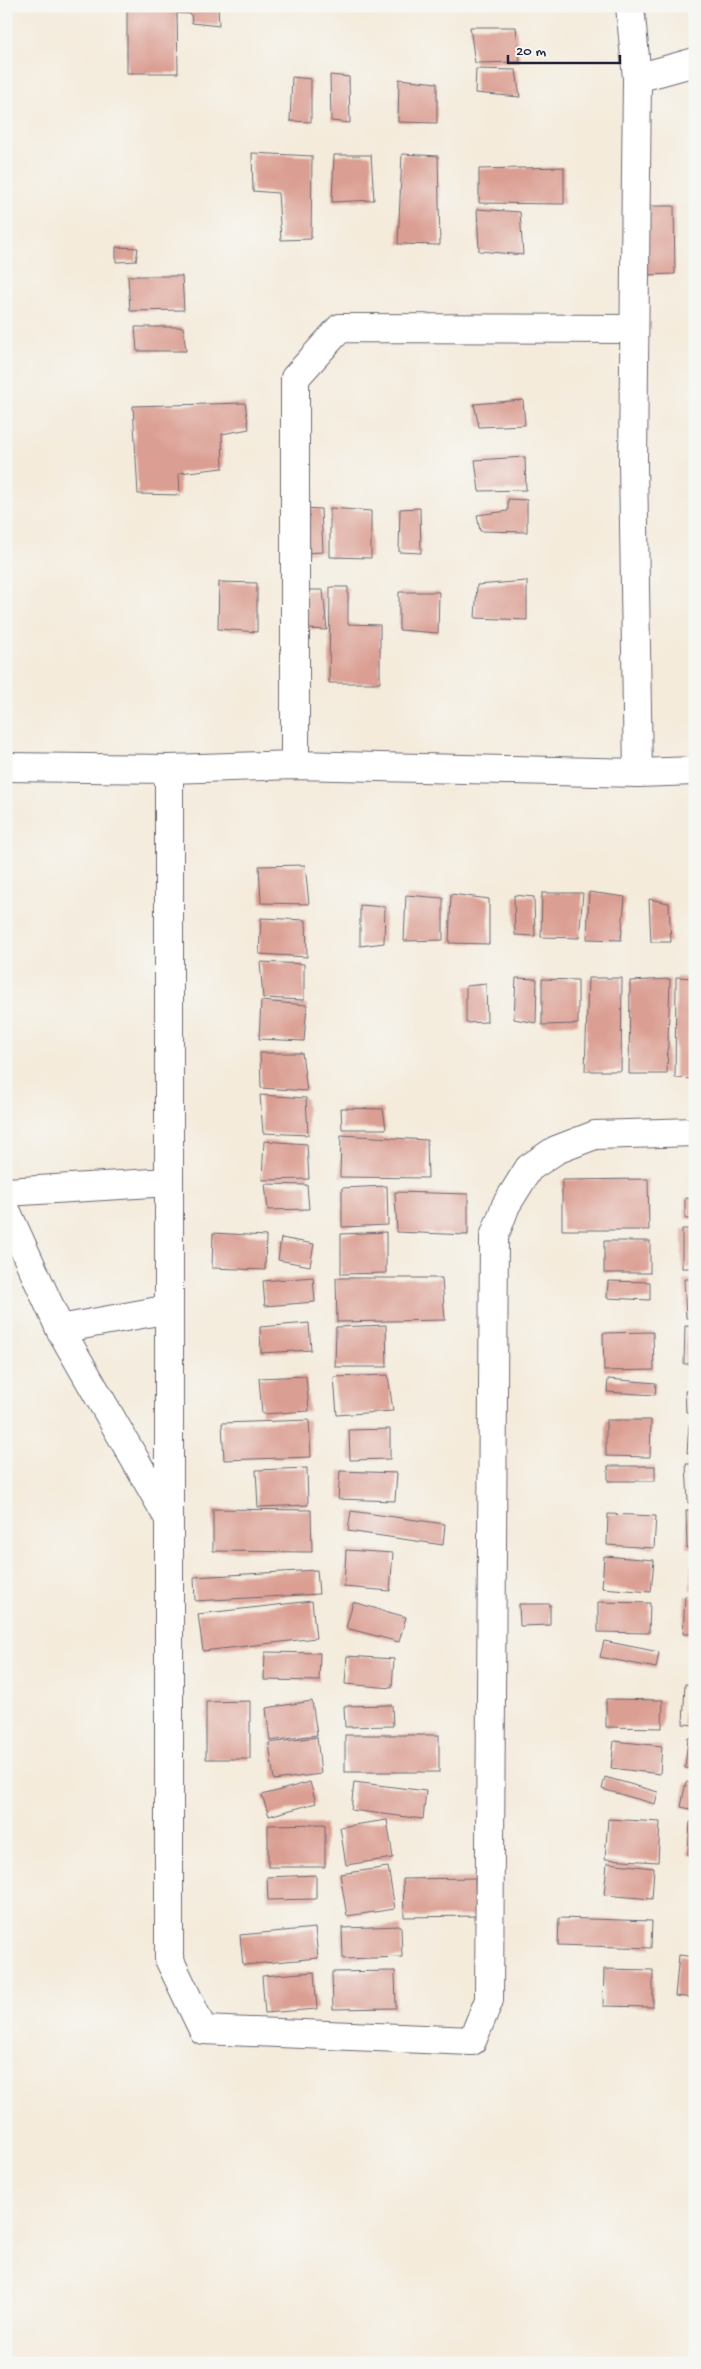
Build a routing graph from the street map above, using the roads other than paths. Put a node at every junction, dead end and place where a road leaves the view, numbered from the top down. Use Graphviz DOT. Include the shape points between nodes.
graph roads {
  1 [pos="630,6"];
  2 [pos="695,62"];
  3 [pos="637,78"];
  4 [pos="634,329"];
  5 [pos="295,765"];
  6 [pos="6,767"];
  7 [pos="169,768"];
  8 [pos="695,771"];
  9 [pos="638,773"];
  10 [pos="695,1132"];
  11 [pos="169,1182"];
  12 [pos="6,1192"];
  13 [pos="6,1210"];
  14 [pos="170,1309"];
  15 [pos="60,1329"];
  16 [pos="169,1520"];
  1 -- 3 [label="street"];
  2 -- 3 [label="street"];
  3 -- 4 [label="street"];
  4 -- 5 [label="street" via="340,328 295,378"];
  4 -- 9 [label="street"];
  5 -- 7 [label="street"];
  5 -- 9 [label="street"];
  6 -- 7 [label="street"];
  7 -- 11 [label="street"];
  8 -- 9 [label="street"];
  10 -- 16 [label="street" via="595,1135 556,1150 528,1168 506,1205 494,1237 489,2000 472,2041 203,2030 169,1958"];
  11 -- 12 [label="street"];
  11 -- 14 [label="street"];
  13 -- 15 [label="street"];
  14 -- 15 [label="street"];
  14 -- 16 [label="street"];
  15 -- 16 [label="street"];
}
